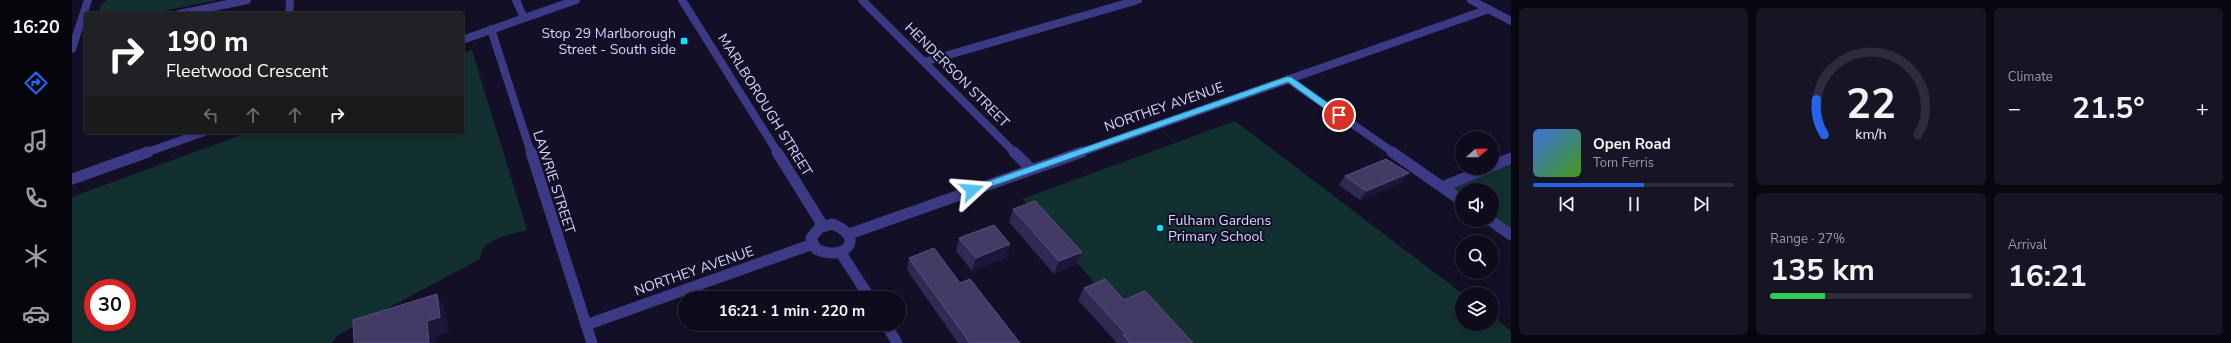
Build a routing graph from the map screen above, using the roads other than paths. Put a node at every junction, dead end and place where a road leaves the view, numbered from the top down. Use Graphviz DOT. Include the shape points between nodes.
graph roads {
  1 [pos="88,0"];
  2 [pos="247,0"];
  3 [pos="290,0"];
  4 [pos="516,0"];
  5 [pos="576,0"];
  6 [pos="682,0"];
  7 [pos="862,0"];
  8 [pos="1138,0"];
  9 [pos="1471,0"];
  10 [pos="1489,9"];
  11 [pos="189,12"];
  12 [pos="289,12"];
  13 [pos="524,18"];
  14 [pos="1511,21"];
  15 [pos="490,30"];
  16 [pos="84,34"];
  17 [pos="74,36"];
  18 [pos="464,39"];
  19 [pos="72,49"];
  20 [pos="924,62"];
  21 [pos="1288,79"];
  22 [pos="198,134"];
  23 [pos="1511,158"];
  24 [pos="1499,163"];
  25 [pos="1031,169"];
  26 [pos="1471,175"];
  27 [pos="72,179"];
  28 [pos="1442,187"];
  29 [pos="1455,196"];
  30 [pos="823,226"];
  31 [pos="1499,226"];
  32 [pos="849,234"];
  33 [pos="1511,235"];
  34 [pos="813,244"];
  35 [pos="841,253"];
  36 [pos="865,291"];
  37 [pos="586,325"];
  38 [pos="890,331"];
  39 [pos="592,343"];
  40 [pos="897,343"];
  1 -- 17 [label="street"];
  2 -- 11 [label="street"];
  3 -- 12 [label="street"];
  4 -- 13 [label="street"];
  5 -- 13 [label="street"];
  6 -- 30 [label="street, MARLBOROUGH STREET"];
  7 -- 20 [label="street, HENDERSON STREET"];
  8 -- 20 [label="street"];
  9 -- 10 [label="street"];
  10 -- 14 [label="street"];
  10 -- 21 [label="street, NORTHEY AVENUE"];
  13 -- 15 [label="street"];
  15 -- 18 [label="street"];
  15 -- 37 [label="street, LAWRIE STREET"];
  16 -- 17 [label="street"];
  17 -- 19 [label="street"];
  20 -- 25 [label="street, HENDERSON STREET"];
  21 -- 25 [label="street, NORTHEY AVENUE"];
  21 -- 28 [label="street"];
  22 -- 27 [label="street"];
  23 -- 24 [label="street"];
  25 -- 32 [label="street, NORTHEY AVENUE"];
  26 -- 28 [label="street"];
  28 -- 29 [label="street"];
  30 -- 32 [label="street" via="840,226"];
  30 -- 34 [label="street" via="814,232"];
  31 -- 33 [label="street"];
  32 -- 35 [label="street" via="849,246"];
  34 -- 35 [label="street" via="820,252"];
  34 -- 37 [label="street, NORTHEY AVENUE"];
  35 -- 36 [label="street"];
  37 -- 39 [label="street, LAWRIE STREET"];
  38 -- 40 [label="street"];
}
